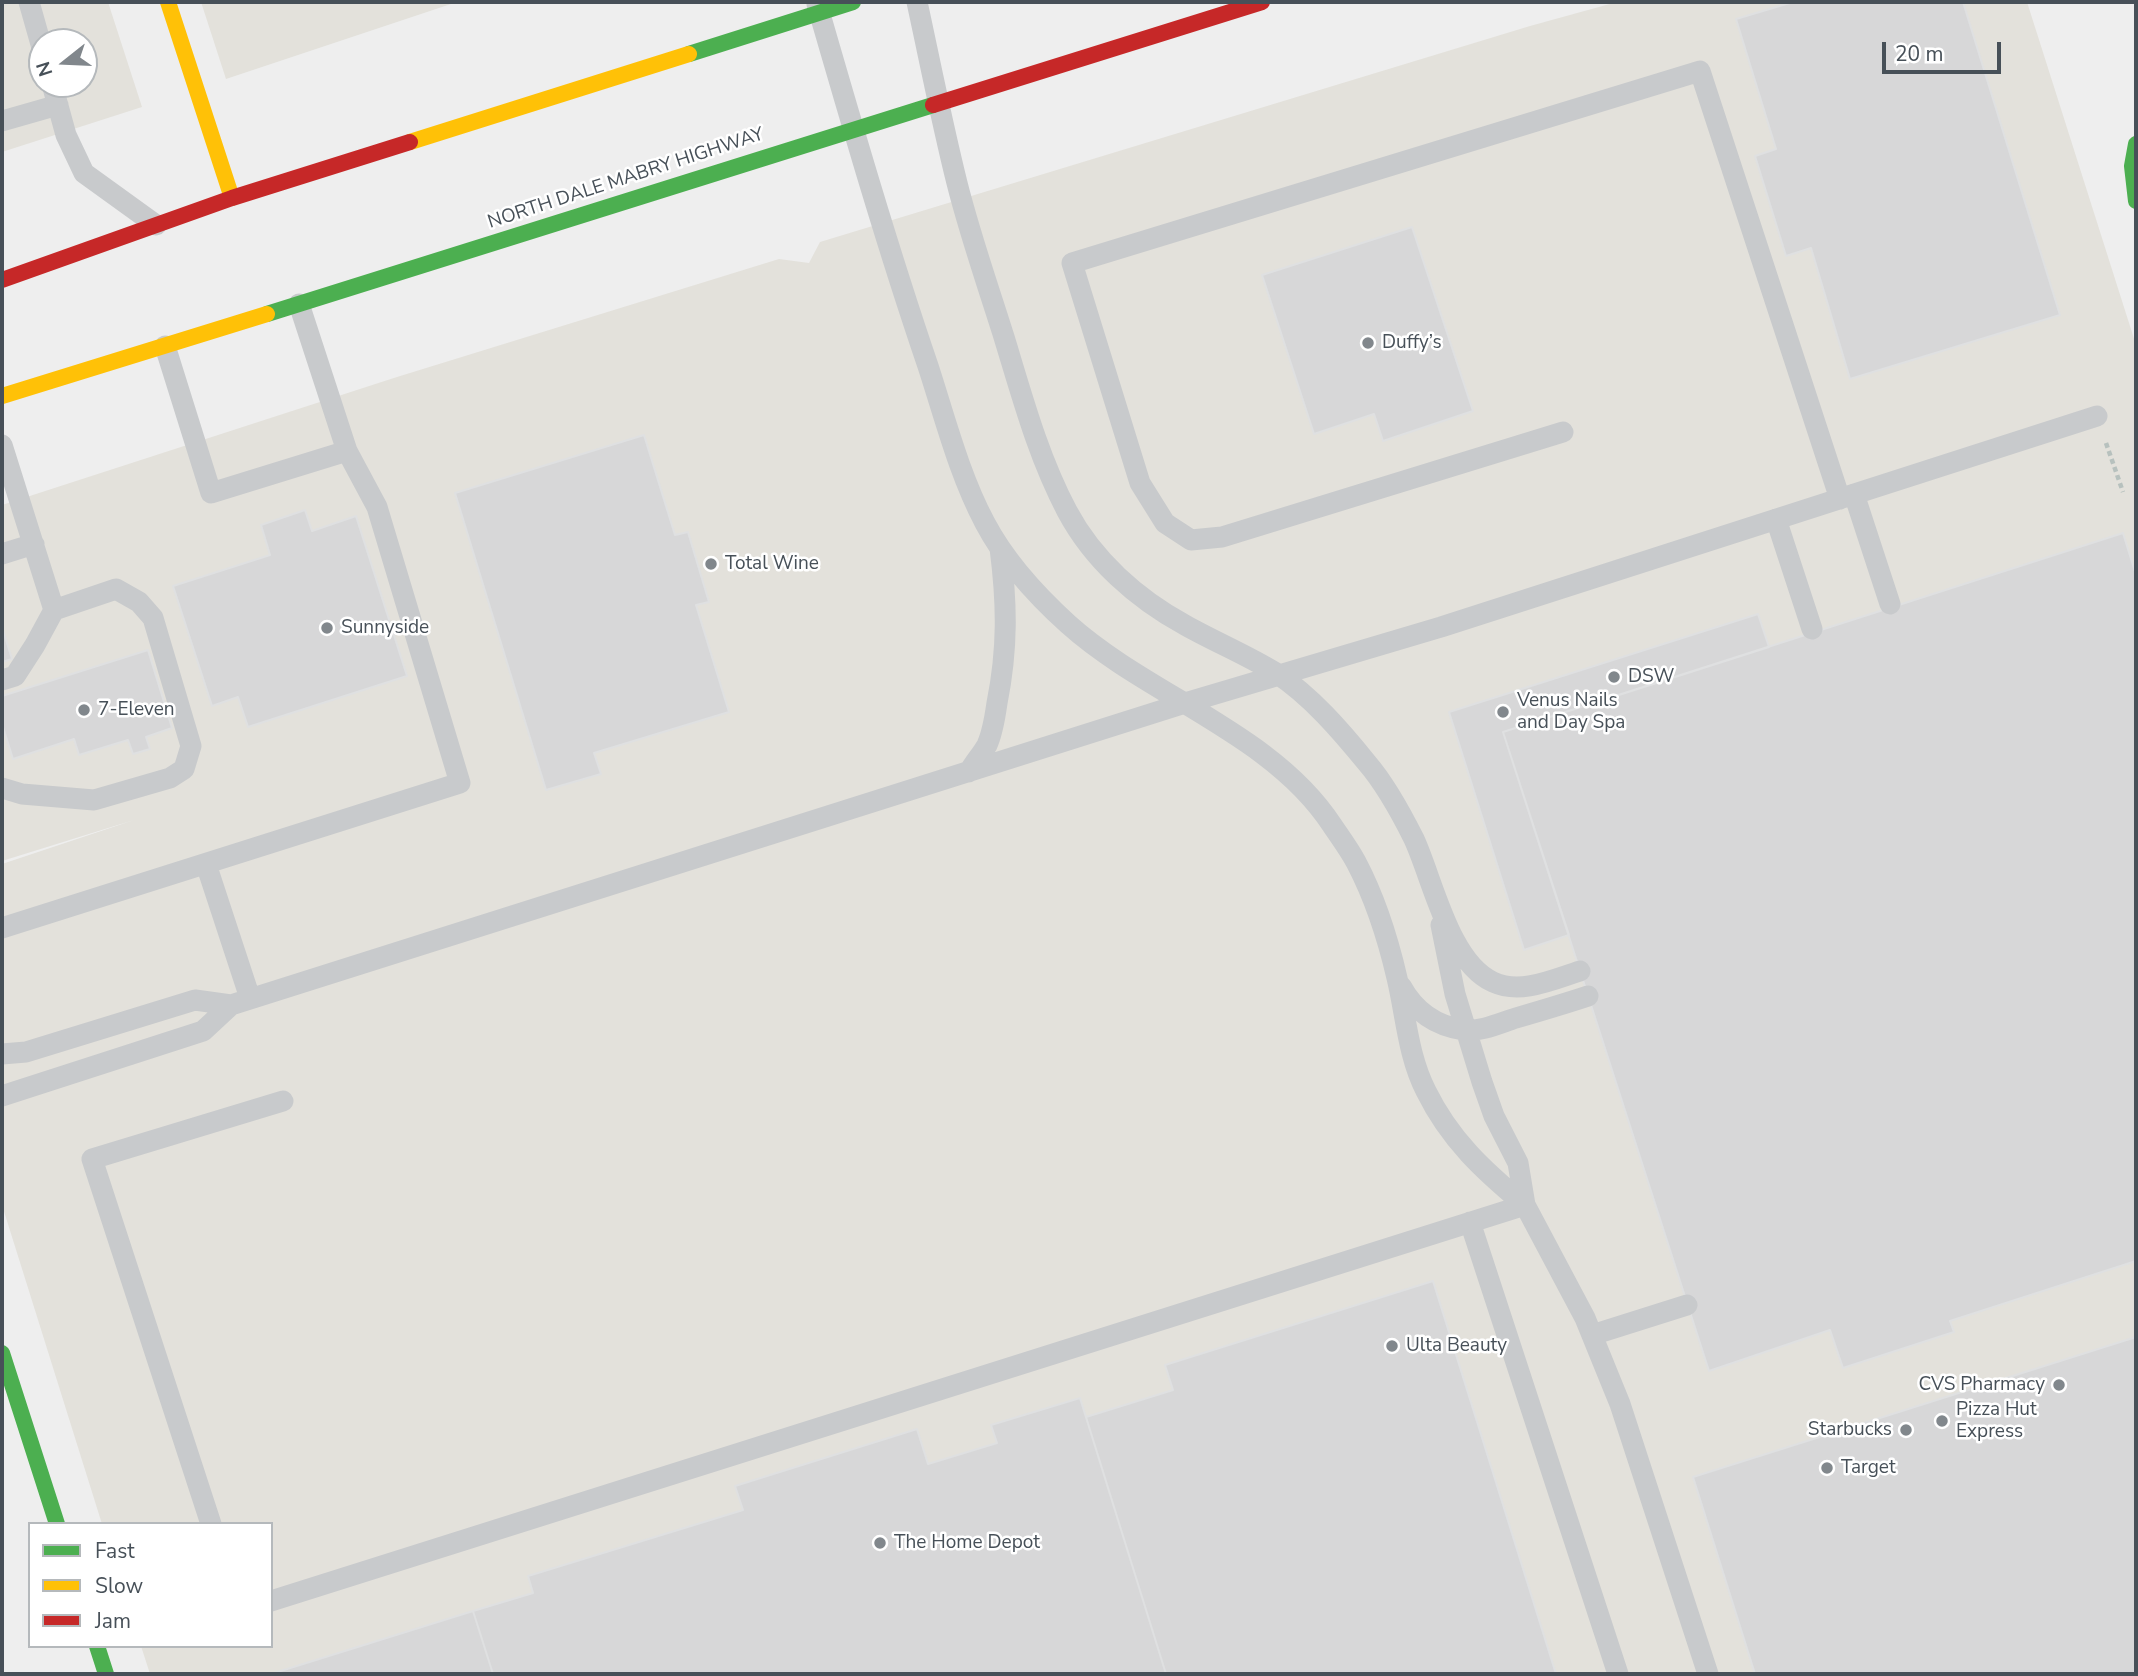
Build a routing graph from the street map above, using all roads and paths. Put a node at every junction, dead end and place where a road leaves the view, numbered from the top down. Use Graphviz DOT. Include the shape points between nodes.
graph roads {
  1 [pos="29,2"];
  2 [pos="168,2"];
  3 [pos="853,2"];
  4 [pos="917,2"];
  5 [pos="1262,2"];
  6 [pos="818,7"];
  7 [pos="36,28"];
  8 [pos="56,98"];
  9 [pos="939,103"];
  10 [pos="58,105"];
  11 [pos="2,121"];
  12 [pos="854,129"];
  13 [pos="2136,144"];
  14 [pos="232,198"];
  15 [pos="2136,201"];
  16 [pos="156,225"];
  17 [pos="2,280"];
  18 [pos="299,304"];
  19 [pos="165,346"];
  20 [pos="2,396"];
  21 [pos="2097,416"];
  22 [pos="1563,432"];
  23 [pos="2,445"];
  24 [pos="347,451"];
  25 [pos="2123,492"];
  26 [pos="1847,496"];
  27 [pos="1776,519"];
  28 [pos="33,544"];
  29 [pos="1000,546"];
  30 [pos="2,555"];
  31 [pos="1890,604"];
  32 [pos="54,610"];
  33 [pos="1812,629"];
  34 [pos="1279,675"];
  35 [pos="2,680"];
  36 [pos="1185,703"];
  37 [pos="969,772"];
  38 [pos="2,788"];
  39 [pos="206,864"];
  40 [pos="1438,906"];
  41 [pos="2,928"];
  42 [pos="1580,971"];
  43 [pos="1398,981"];
  44 [pos="1588,996"];
  45 [pos="240,1001"];
  46 [pos="1466,1030"];
  47 [pos="2,1054"];
  48 [pos="2,1096"];
  49 [pos="284,1101"];
  50 [pos="1525,1205"];
  51 [pos="1470,1222"];
  52 [pos="1687,1305"];
  53 [pos="1592,1335"];
  54 [pos="2,1353"];
  55 [pos="56,1522"];
  56 [pos="210,1522"];
  57 [pos="273,1600"];
  58 [pos="98,1648"];
  59 [pos="106,1674"];
  60 [pos="1618,1674"];
  61 [pos="1708,1674"];
  1 -- 7 [label="lane"];
  2 -- 14 [label="main road"];
  3 -- 6 [label="main road"];
  4 -- 9 [label="lane"];
  5 -- 9 [label="main road, NORTH DALE MABRY HIGHWAY"];
  6 -- 12 [label="lane"];
  6 -- 14 [label="main road"];
  8 -- 10 [label="lane"];
  9 -- 12 [label="main road, NORTH DALE MABRY HIGHWAY"];
  9 -- 34 [label="lane" via="962,199 1030,421 1068,513 1116,576 1150,603"];
  10 -- 11 [label="lane"];
  10 -- 16 [label="lane" via="84,173"];
  12 -- 18 [label="main road, NORTH DALE MABRY HIGHWAY"];
  12 -- 29 [label="lane" via="968,488"];
  13 -- 15 [label="main road" via="2132,166"];
  14 -- 16 [label="main road"];
  16 -- 17 [label="main road"];
  18 -- 19 [label="main road, NORTH DALE MABRY HIGHWAY"];
  18 -- 24 [label="lane"];
  19 -- 20 [label="main road, NORTH DALE MABRY HIGHWAY"];
  19 -- 24 [label="lane" via="211,494"];
  21 -- 25 [label="path"];
  21 -- 26 [label="lane"];
  22 -- 26 [label="lane" via="1222,537 1191,540 1165,523 1140,483 1072,263 1700,71"];
  23 -- 28 [label="lane"];
  24 -- 39 [label="lane" via="377,507 460,783"];
  26 -- 27 [label="lane"];
  26 -- 31 [label="lane"];
  27 -- 33 [label="lane"];
  27 -- 34 [label="lane"];
  28 -- 30 [label="lane"];
  28 -- 32 [label="lane"];
  29 -- 36 [label="lane" via="1069,625"];
  29 -- 37 [label="lane" via="1007,633 1002,682 986,746"];
  32 -- 35 [label="lane" via="15,676"];
  32 -- 38 [label="lane" via="116,589 139,602 153,618 191,746 184,769 170,778 94,800"];
  34 -- 36 [label="lane"];
  34 -- 40 [label="lane" via="1316,706 1373,769 1414,840"];
  36 -- 37 [label="lane"];
  36 -- 43 [label="lane" via="1271,760 1322,809 1356,862 1381,918"];
  37 -- 45 [label="lane"];
  39 -- 41 [label="lane"];
  39 -- 45 [label="lane"];
  40 -- 42 [label="lane" via="1468,960 1494,983 1537,985"];
  40 -- 46 [label="lane"];
  43 -- 46 [label="lane" via="1425,1016"];
  43 -- 50 [label="lane" via="1410,1047 1429,1097 1463,1148"];
  44 -- 46 [label="lane"];
  45 -- 47 [label="lane" via="195,1000 26,1052"];
  45 -- 48 [label="lane" via="203,1031"];
  46 -- 50 [label="lane" via="1490,1105 1518,1163"];
  49 -- 56 [label="lane" via="92,1159"];
  50 -- 51 [label="lane"];
  50 -- 53 [label="lane"];
  51 -- 57 [label="lane"];
  51 -- 60 [label="lane"];
  52 -- 53 [label="lane"];
  53 -- 61 [label="lane" via="1620,1404"];
  54 -- 55 [label="main road"];
  58 -- 59 [label="main road"];
}
